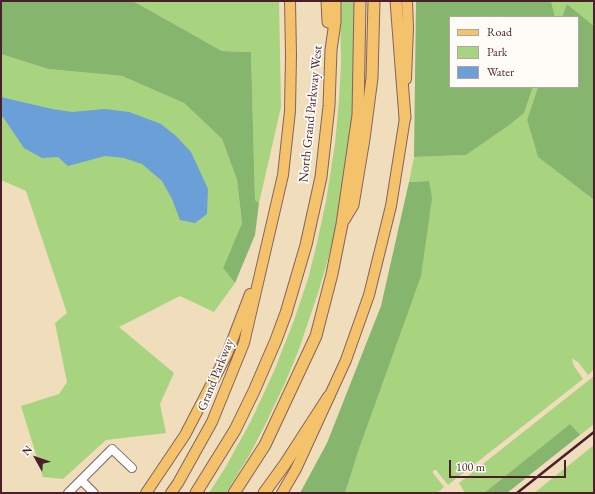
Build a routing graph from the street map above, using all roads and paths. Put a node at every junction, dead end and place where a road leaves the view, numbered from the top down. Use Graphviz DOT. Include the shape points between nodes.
graph roads {
  1 [pos="290,1"];
  2 [pos="326,1"];
  3 [pos="335,1"];
  4 [pos="360,1"];
  5 [pos="374,1"];
  6 [pos="396,1"];
  7 [pos="407,1"];
  8 [pos="331,50"];
  9 [pos="405,118"];
  10 [pos="342,224"];
  11 [pos="264,259"];
  12 [pos="330,396"];
  13 [pos="132,468"];
  14 [pos="81,480"];
  15 [pos="68,493"];
  16 [pos="94,493"];
  17 [pos="146,493"];
  18 [pos="170,493"];
  19 [pos="196,493"];
  20 [pos="234,493"];
  21 [pos="264,493"];
  22 [pos="282,493"];
  1 -- 11 [label="main road, North Grand Parkway West" via="290,111 283,175"];
  2 -- 8 [label="highway"];
  3 -- 8 [label="highway, North Grand Parkway West"];
  4 -- 10 [label="highway" via="358,115"];
  5 -- 10 [label="highway" via="372,78 364,138 354,205"];
  6 -- 9 [label="highway"];
  7 -- 9 [label="main road"];
  8 -- 19 [label="highway, North Grand Parkway West" via="329,106 321,177 306,245 286,314 235,430"];
  9 -- 12 [label="main road" via="391,206 369,295"];
  10 -- 20 [label="highway" via="316,336 265,445"];
  11 -- 17 [label="main road" via="227,354 185,435"];
  11 -- 18 [label="main road, Grand Parkway" via="244,343 212,422"];
  12 -- 21 [label="highway"];
  12 -- 22 [label="main road"];
  13 -- 14 [label="lane" via="112,449"];
  14 -- 15 [label="lane"];
  14 -- 16 [label="lane"];
}
